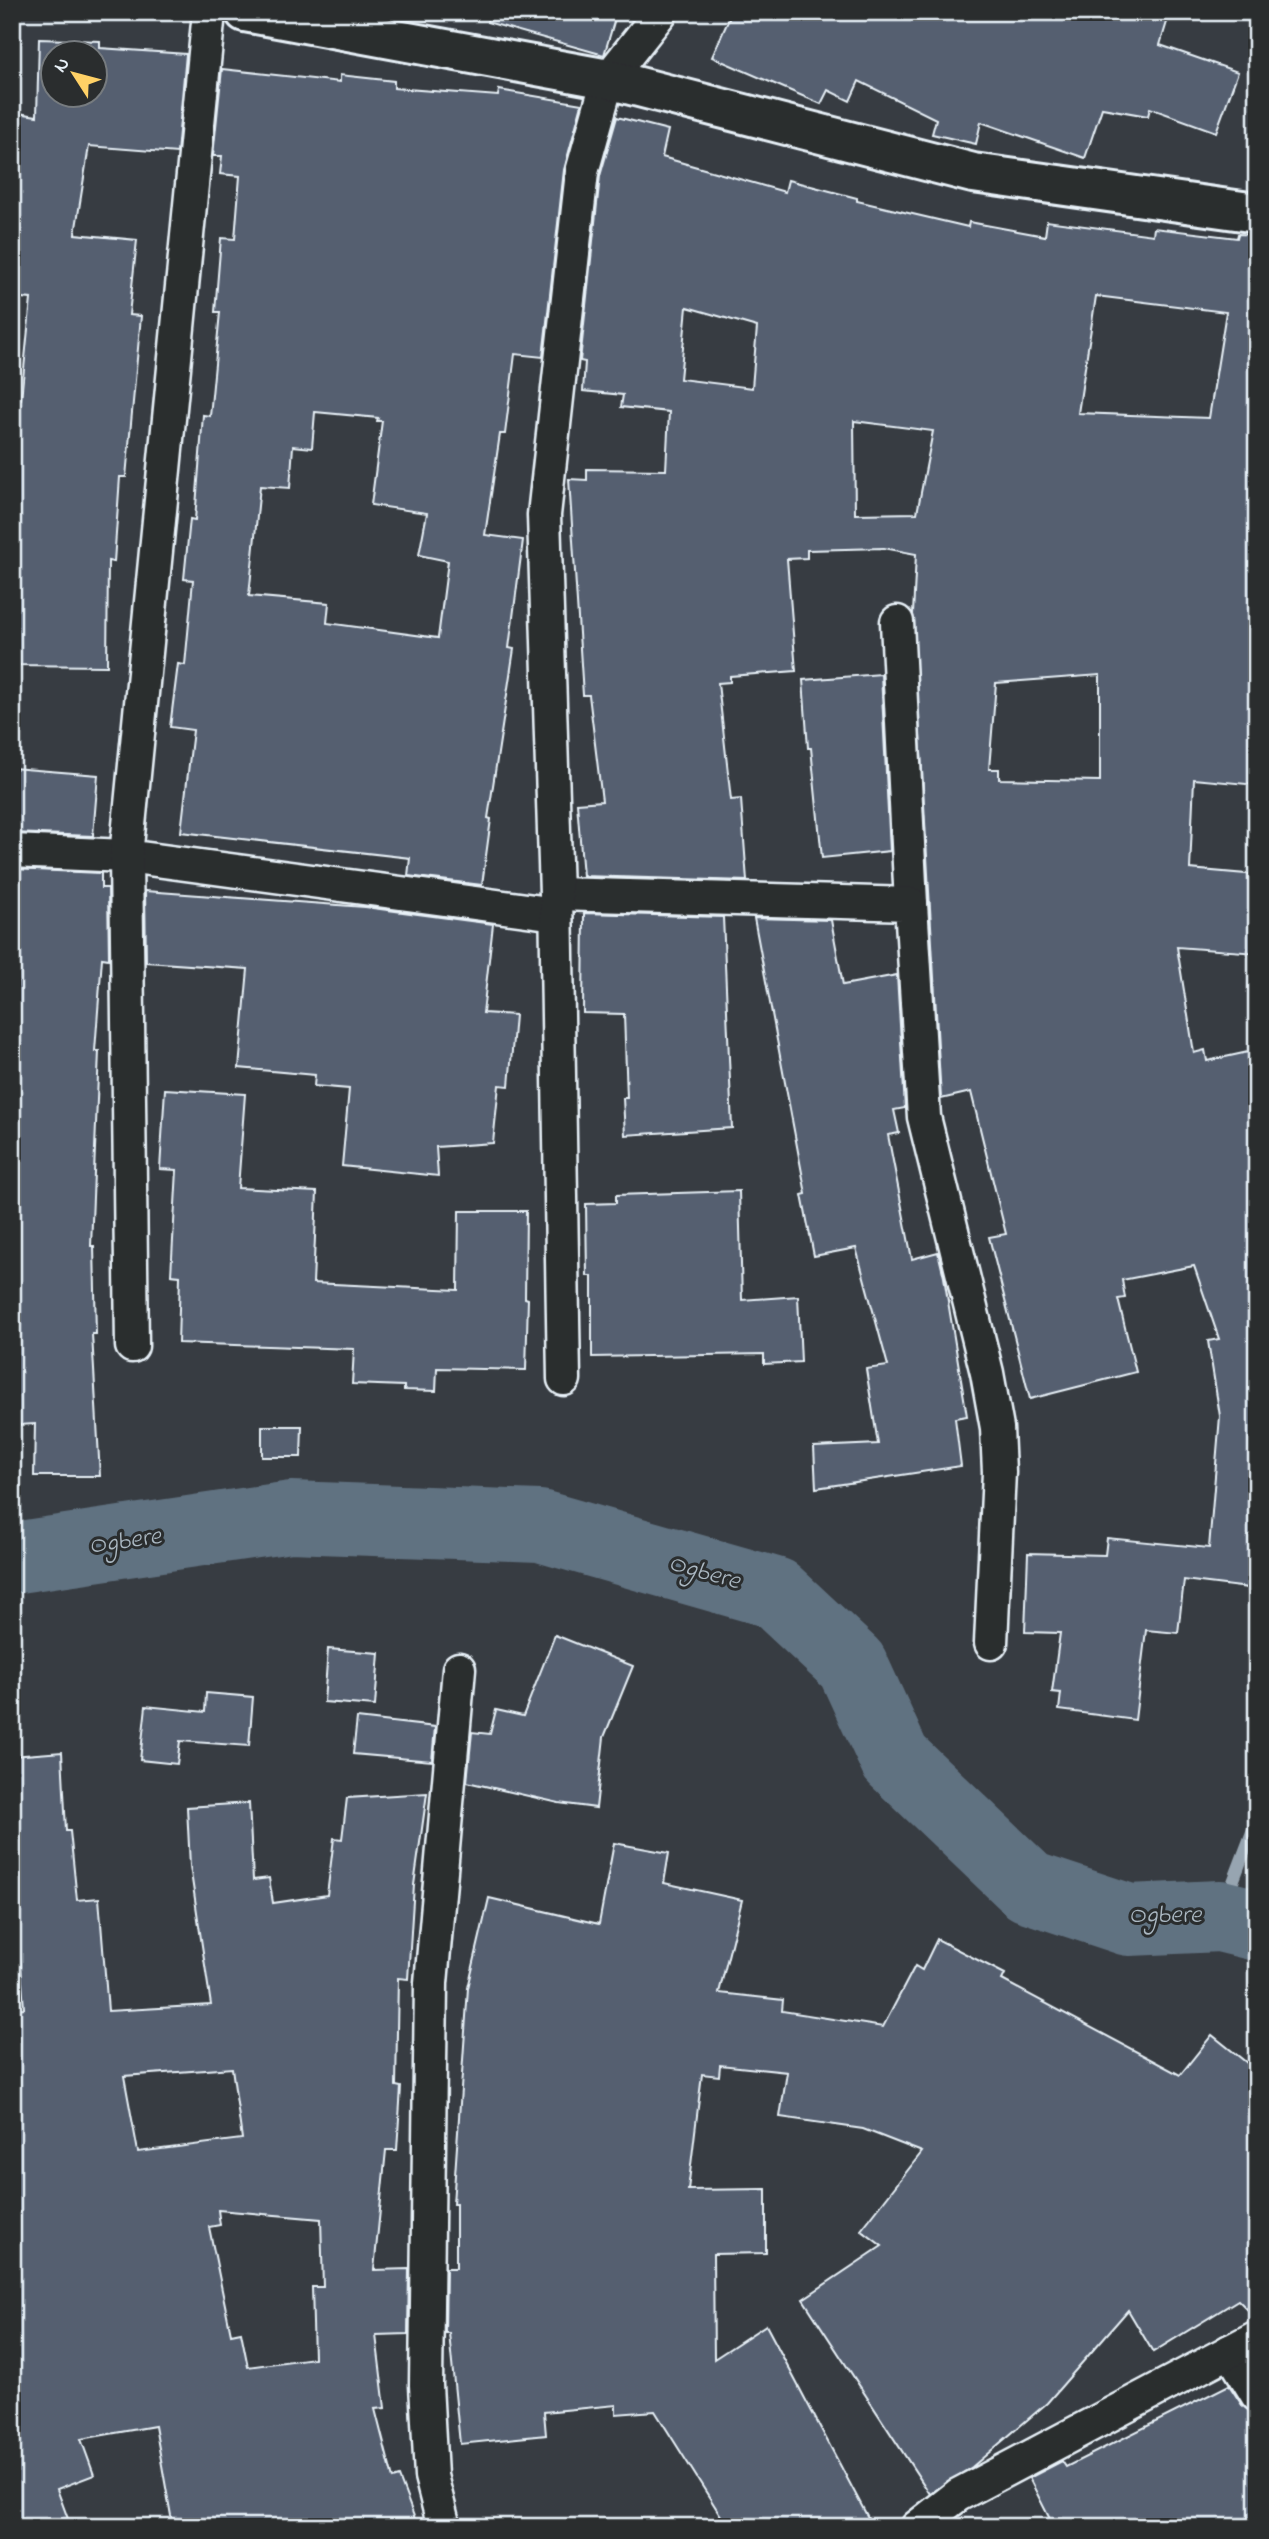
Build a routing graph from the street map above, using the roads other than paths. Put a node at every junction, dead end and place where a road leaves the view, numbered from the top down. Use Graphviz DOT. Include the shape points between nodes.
graph roads {
  1 [pos="209,12"];
  2 [pos="245,12"];
  3 [pos="660,12"];
  4 [pos="608,79"];
  5 [pos="1257,214"];
  6 [pos="897,622"];
  7 [pos="12,850"];
  8 [pos="126,856"];
  9 [pos="556,904"];
  10 [pos="911,904"];
  11 [pos="132,1346"];
  12 [pos="564,1379"];
  13 [pos="991,1643"];
  14 [pos="459,1669"];
  15 [pos="1243,2344"];
  16 [pos="1257,2395"];
  17 [pos="444,2527"];
  18 [pos="917,2527"];
  1 -- 8 [label="street"];
  2 -- 4 [label="street"];
  3 -- 4 [label="street"];
  4 -- 5 [label="street" via="973,173"];
  4 -- 9 [label="street" via="582,172 544,514"];
  6 -- 10 [label="street"];
  7 -- 8 [label="street"];
  8 -- 9 [label="street"];
  8 -- 11 [label="street"];
  9 -- 10 [label="street"];
  9 -- 12 [label="street"];
  10 -- 13 [label="street" via="924,1117 988,1373 997,1428"];
  14 -- 17 [label="street" via="431,1983 426,2385 431,2476"];
  15 -- 16 [label="street"];
  15 -- 18 [label="street" via="958,2495"];
}
